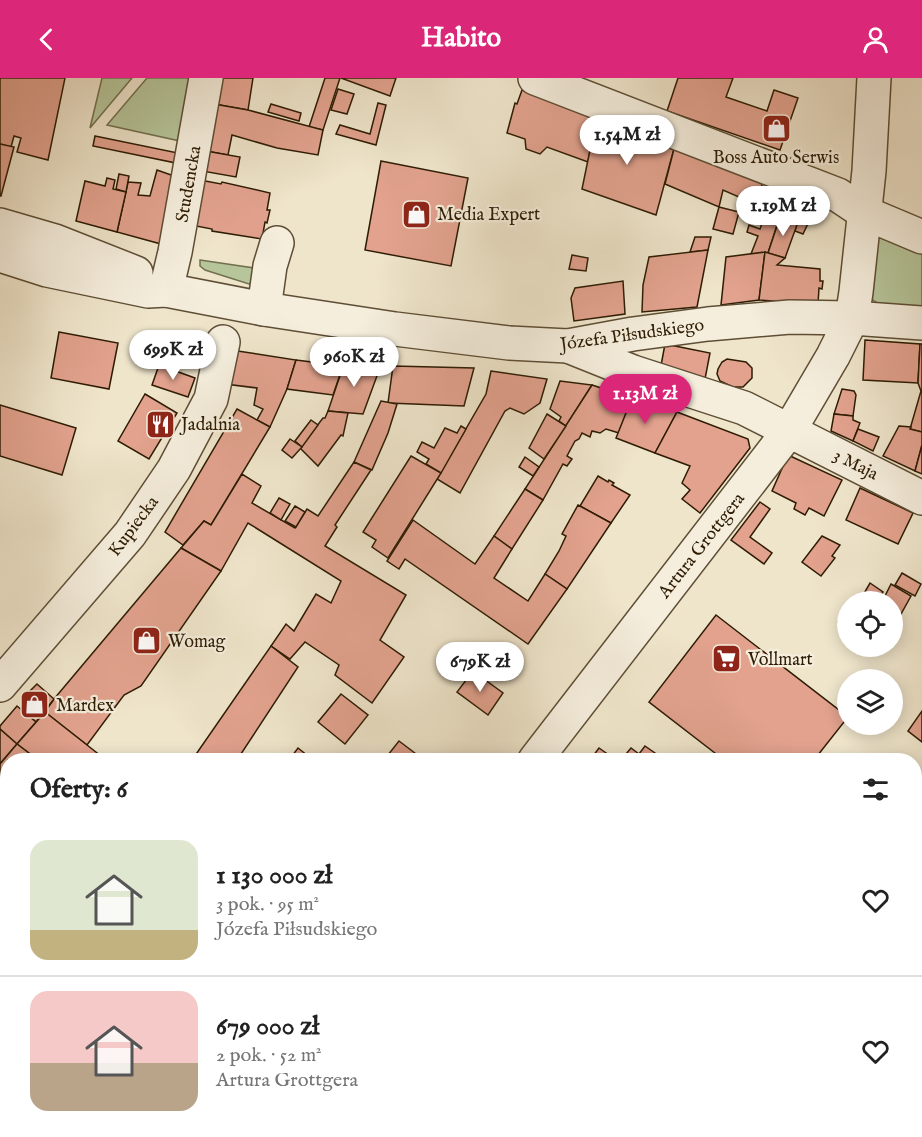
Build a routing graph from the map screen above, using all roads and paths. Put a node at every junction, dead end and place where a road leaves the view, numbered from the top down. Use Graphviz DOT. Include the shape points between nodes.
graph roads {
  1 [pos="206,78"];
  2 [pos="535,78"];
  3 [pos="874,78"];
  4 [pos="865,213"];
  5 [pos="0,225"];
  6 [pos="922,237"];
  7 [pos="278,243"];
  8 [pos="0,255"];
  9 [pos="166,290"];
  10 [pos="264,309"];
  11 [pos="852,318"];
  12 [pos="922,323"];
  13 [pos="223,342"];
  14 [pos="568,346"];
  15 [pos="789,431"];
  16 [pos="922,498"];
  17 [pos="0,685"];
  18 [pos="540,753"];
  1 -- 9 [label="street, Studencka"];
  2 -- 4 [label="street" via="838,195"];
  3 -- 4 [label="street, Artura Grottgera"];
  4 -- 6 [label="street"];
  4 -- 11 [label="street, Artura Grottgera"];
  5 -- 9 [label="street, Józefa Piłsudskiego" via="55,241 144,276"];
  7 -- 10 [label="street" via="270,266"];
  8 -- 9 [label="street, Józefa Piłsudskiego" via="47,270 148,291"];
  9 -- 10 [label="street, Józefa Piłsudskiego"];
  10 -- 14 [label="street, Józefa Piłsudskiego" via="509,343"];
  11 -- 12 [label="street, Józefa Piłsudskiego"];
  11 -- 14 [label="street, Józefa Piłsudskiego" via="757,319"];
  11 -- 15 [label="street, Artura Grottgera"];
  13 -- 17 [label="street, Kupiecka" via="211,399 174,469 130,534"];
  14 -- 15 [label="street, 3 Maja" via="744,408"];
  15 -- 16 [label="street, 3 Maja"];
  15 -- 18 [label="street, Artura Grottgera"];
}
